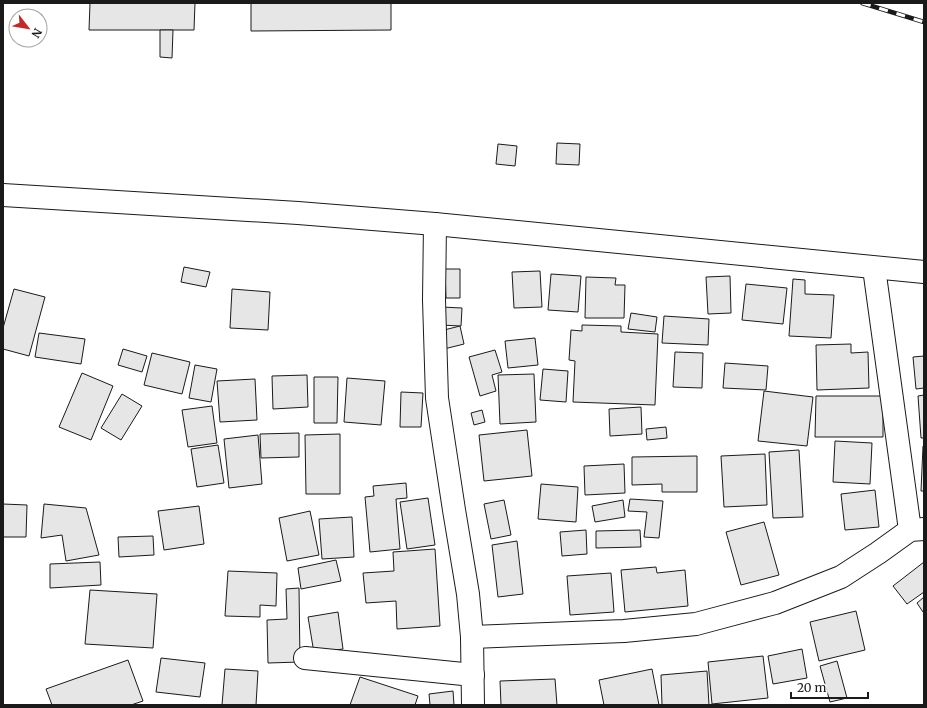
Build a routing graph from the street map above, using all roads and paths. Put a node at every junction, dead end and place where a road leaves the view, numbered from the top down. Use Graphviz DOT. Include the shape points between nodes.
graph roads {
  1 [pos="3,195"];
  2 [pos="435,224"];
  3 [pos="874,268"];
  4 [pos="924,272"];
  5 [pos="917,530"];
  6 [pos="472,637"];
  7 [pos="306,658"];
  8 [pos="473,675"];
  9 [pos="473,705"];
  1 -- 2 [label="street"];
  2 -- 3 [label="street"];
  2 -- 6 [label="street" via="437,398 468,594"];
  3 -- 4 [label="street"];
  3 -- 5 [label="street"];
  5 -- 6 [label="street" via="841,577 776,603 696,624"];
  6 -- 8 [label="street"];
  7 -- 8 [label="street"];
  8 -- 9 [label="street"];
}
